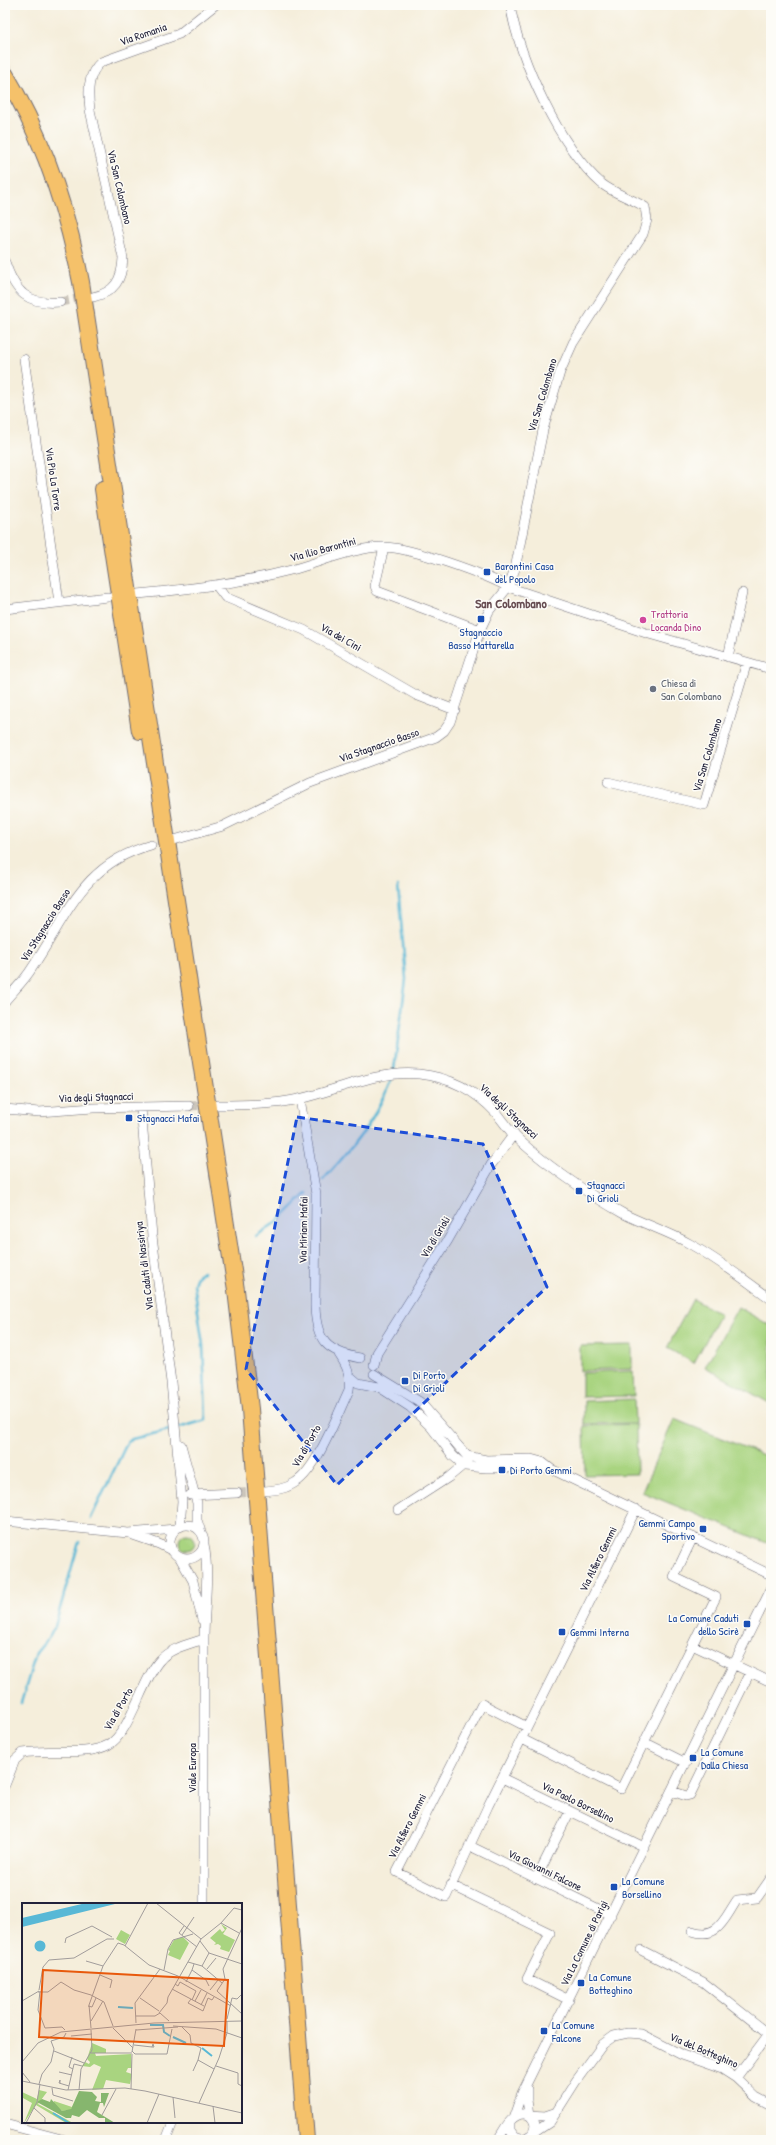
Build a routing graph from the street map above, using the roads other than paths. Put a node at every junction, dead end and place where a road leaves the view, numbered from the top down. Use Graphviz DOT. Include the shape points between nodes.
graph roads {
  1 [pos="215,5"];
  2 [pos="510,5"];
  3 [pos="95,67"];
  4 [pos="5,74"];
  5 [pos="5,96"];
  6 [pos="5,262"];
  7 [pos="93,297"];
  8 [pos="60,302"];
  9 [pos="24,359"];
  10 [pos="384,547"];
  11 [pos="216,585"];
  12 [pos="508,587"];
  13 [pos="742,593"];
  14 [pos="138,594"];
  15 [pos="108,597"];
  16 [pos="59,602"];
  17 [pos="5,609"];
  18 [pos="480,630"];
  19 [pos="728,657"];
  20 [pos="747,662"];
  21 [pos="771,669"];
  22 [pos="455,710"];
  23 [pos="608,782"];
  24 [pos="174,840"];
  25 [pos="151,845"];
  26 [pos="5,1001"];
  27 [pos="300,1099"];
  28 [pos="217,1105"];
  29 [pos="189,1106"];
  30 [pos="142,1108"];
  31 [pos="5,1109"];
  32 [pos="514,1134"];
  33 [pos="771,1299"];
  34 [pos="377,1353"];
  35 [pos="339,1354"];
  36 [pos="361,1358"];
  37 [pos="374,1369"];
  38 [pos="350,1375"];
  39 [pos="363,1383"];
  40 [pos="349,1390"];
  41 [pos="175,1420"];
  42 [pos="472,1458"];
  43 [pos="462,1464"];
  44 [pos="548,1468"];
  45 [pos="264,1491"];
  46 [pos="217,1493"];
  47 [pos="237,1493"];
  48 [pos="195,1495"];
  49 [pos="182,1502"];
  50 [pos="198,1507"];
  51 [pos="636,1509"];
  52 [pos="398,1510"];
  53 [pos="5,1521"];
  54 [pos="178,1528"];
  55 [pos="201,1532"];
  56 [pos="128,1533"];
  57 [pos="692,1537"];
  58 [pos="204,1544"];
  59 [pos="172,1551"];
  60 [pos="180,1558"];
  61 [pos="771,1575"];
  62 [pos="771,1590"];
  63 [pos="204,1636"];
  64 [pos="692,1645"];
  65 [pos="734,1665"];
  66 [pos="750,1672"];
  67 [pos="771,1682"];
  68 [pos="527,1727"];
  69 [pos="522,1739"];
  70 [pos="644,1742"];
  71 [pos="686,1763"];
  72 [pos="502,1778"];
  73 [pos="5,1785"];
  74 [pos="672,1791"];
  75 [pos="570,1812"];
  76 [pos="470,1846"];
  77 [pos="644,1847"];
  78 [pos="771,1878"];
  79 [pos="536,1879"];
  80 [pos="451,1885"];
  81 [pos="204,1903"];
  82 [pos="611,1915"];
  83 [pos="692,1932"];
  84 [pos="641,1950"];
  85 [pos="569,2000"];
  86 [pos="770,2032"];
  87 [pos="736,2078"];
  88 [pos="528,2084"];
  89 [pos="771,2105"];
  90 [pos="554,2113"];
  91 [pos="530,2115"];
  92 [pos="512,2120"];
  93 [pos="173,2123"];
  94 [pos="5,2124"];
  95 [pos="526,2138"];
  96 [pos="65,2140"];
  97 [pos="166,2140"];
  98 [pos="296,2140"];
  99 [pos="306,2140"];
  100 [pos="498,2140"];
  1 -- 3 [label="street, Via Romania" via="179,34 123,53"];
  2 -- 12 [label="street, Via San Colombano" via="528,68 570,147 602,184 645,207 647,220 643,234 573,343 560,372 543,430 515,569"];
  3 -- 7 [label="street, Via San Colombano" via="89,84 90,110 122,248 123,269 115,287"];
  4 -- 99 [label="highway" via="47,163 74,248 81,282 235,1282 250,1409"];
  5 -- 98 [label="highway" via="38,170 64,251 223,1270 240,1420"];
  6 -- 8 [label="street" via="14,285 20,292 37,301"];
  9 -- 16 [label="street, Via Pio La Torre"];
  10 -- 11 [label="street, Via Ilio Barontini"];
  10 -- 12 [label="street, Via Ilio Barontini" via="437,560"];
  10 -- 18 [label="street" via="375,586 377,591"];
  11 -- 14 [label="street, Via Ilio Barontini"];
  11 -- 22 [label="street, Via dei Cini" via="219,591 230,599 304,630 416,694"];
  12 -- 18 [label="street, Via Stagnaccio Basso" via="493,606"];
  12 -- 19 [label="street" via="649,634"];
  13 -- 19 [label="street"];
  15 -- 16 [label="street"];
  16 -- 17 [label="street"];
  18 -- 22 [label="street, Via Stagnaccio Basso"];
  19 -- 20 [label="street"];
  20 -- 21 [label="street"];
  20 -- 23 [label="street, Via San Colombano" via="704,805"];
  22 -- 24 [label="street, Via Stagnaccio Basso" via="444,731 436,737 310,783 223,826"];
  25 -- 26 [label="street, Via Stagnaccio Basso" via="123,855 87,883 73,901 31,970"];
  27 -- 28 [label="street, Via degli Stagnacci"];
  27 -- 32 [label="street, Via degli Stagnacci" via="382,1076 404,1073 431,1076 450,1081 476,1094"];
  27 -- 35 [label="street, Via Miriam Mafai" via="316,1194 315,1321 323,1340"];
  29 -- 30 [label="street, Via degli Stagnacci"];
  30 -- 31 [label="street, Via degli Stagnacci" via="39,1112"];
  30 -- 41 [label="street, Via Caduti di Nassiriya" via="152,1236"];
  32 -- 33 [label="street, Via degli Stagnacci" via="560,1171 609,1204 698,1248"];
  32 -- 34 [label="street, Via di Grioli" via="491,1165"];
  34 -- 36 [label="street"];
  34 -- 37 [label="street, Via di Grioli"];
  35 -- 36 [label="street"];
  35 -- 38 [label="street, Via Miriam Mafai"];
  36 -- 37 [label="street" via="369,1360"];
  36 -- 38 [label="street, Via di Porto" via="352,1363"];
  37 -- 39 [label="street" via="371,1380"];
  37 -- 42 [label="street" via="420,1402 459,1449"];
  38 -- 39 [label="street"];
  38 -- 40 [label="street, Via di Porto"];
  39 -- 40 [label="street"];
  39 -- 43 [label="street" via="383,1389 410,1407 431,1427"];
  40 -- 45 [label="street, Via di Porto" via="304,1476 285,1488"];
  41 -- 48 [label="street, Via Caduti di Nassiriya"];
  41 -- 49 [label="street, Via Caduti di Nassiriya"];
  42 -- 43 [label="street"];
  42 -- 44 [label="street" via="531,1459 542,1462"];
  43 -- 44 [label="street" via="476,1468"];
  43 -- 52 [label="street" via="449,1477"];
  44 -- 51 [label="street"];
  46 -- 47 [label="street"];
  46 -- 48 [label="street"];
  46 -- 50 [label="street"];
  48 -- 49 [label="street" via="187,1496"];
  48 -- 50 [label="street"];
  49 -- 54 [label="street"];
  50 -- 55 [label="street" via="197,1520"];
  51 -- 57 [label="street"];
  51 -- 68 [label="street, Via Alfiero Gemmi"];
  53 -- 56 [label="street"];
  54 -- 55 [label="street" via="190,1525"];
  54 -- 56 [label="street"];
  54 -- 59 [label="street" via="171,1537"];
  55 -- 58 [label="street"];
  56 -- 59 [label="street"];
  57 -- 61 [label="street"];
  57 -- 64 [label="street" via="674,1577 716,1597"];
  58 -- 60 [label="street" via="202,1552 196,1557"];
  58 -- 63 [label="street, Viale Europa" via="207,1595"];
  59 -- 60 [label="street"];
  60 -- 63 [label="street, Viale Europa" via="195,1587"];
  62 -- 65 [label="street, Via La Comune di Parigi"];
  63 -- 73 [label="street, Via di Porto" via="160,1660 124,1727 110,1744 87,1750 23,1753 15,1760"];
  63 -- 81 [label="street, Viale Europa"];
  64 -- 65 [label="street"];
  64 -- 70 [label="street"];
  65 -- 66 [label="street"];
  65 -- 71 [label="street, Via La Comune di Parigi"];
  66 -- 67 [label="street"];
  66 -- 74 [label="street" via="690,1795"];
  68 -- 69 [label="street, Via Alfiero Gemmi"];
  68 -- 80 [label="street, Via Alfiero Gemmi" via="482,1704 397,1872 446,1897"];
  69 -- 70 [label="street" via="621,1789"];
  69 -- 72 [label="street, Via Alfiero Gemmi"];
  70 -- 71 [label="street"];
  71 -- 74 [label="street, Via La Comune di Parigi"];
  72 -- 75 [label="street, Via Paolo Borsellino"];
  72 -- 76 [label="street, Via Alfiero Gemmi"];
  74 -- 77 [label="street, Via La Comune di Parigi"];
  75 -- 77 [label="street, Via Paolo Borsellino"];
  75 -- 79 [label="street"];
  76 -- 79 [label="street, Via Giovanni Falcone"];
  76 -- 80 [label="street, Via Alfiero Gemmi"];
  77 -- 82 [label="street, Via La Comune di Parigi"];
  78 -- 83 [label="street" via="757,1898 736,1900 722,1923 712,1933 705,1935"];
  79 -- 82 [label="street, Via Giovanni Falcone"];
  80 -- 85 [label="street" via="550,1933 527,1979"];
  82 -- 85 [label="street, Via La Comune di Parigi"];
  84 -- 86 [label="street, Via del Botteghino" via="703,1982"];
  85 -- 88 [label="street, Via La Comune di Parigi"];
  86 -- 87 [label="street, Via del Botteghino"];
  87 -- 89 [label="street" via="756,2097"];
  87 -- 90 [label="street, Via del Botteghino" via="722,2069 682,2056 641,2034 623,2033 603,2044"];
  88 -- 91 [label="street, Via La Comune di Parigi" via="526,2100"];
  88 -- 92 [label="street, Via La Comune di Parigi"];
  90 -- 91 [label="street" via="545,2116"];
  90 -- 95 [label="street, Via del Botteghino" via="548,2124"];
  91 -- 92 [label="street" via="522,2113"];
  91 -- 95 [label="street" via="535,2127"];
  92 -- 95 [label="street" via="512,2134 518,2138"];
  92 -- 100 [label="street"];
  93 -- 97 [label="street"];
  94 -- 96 [label="street"];
}
